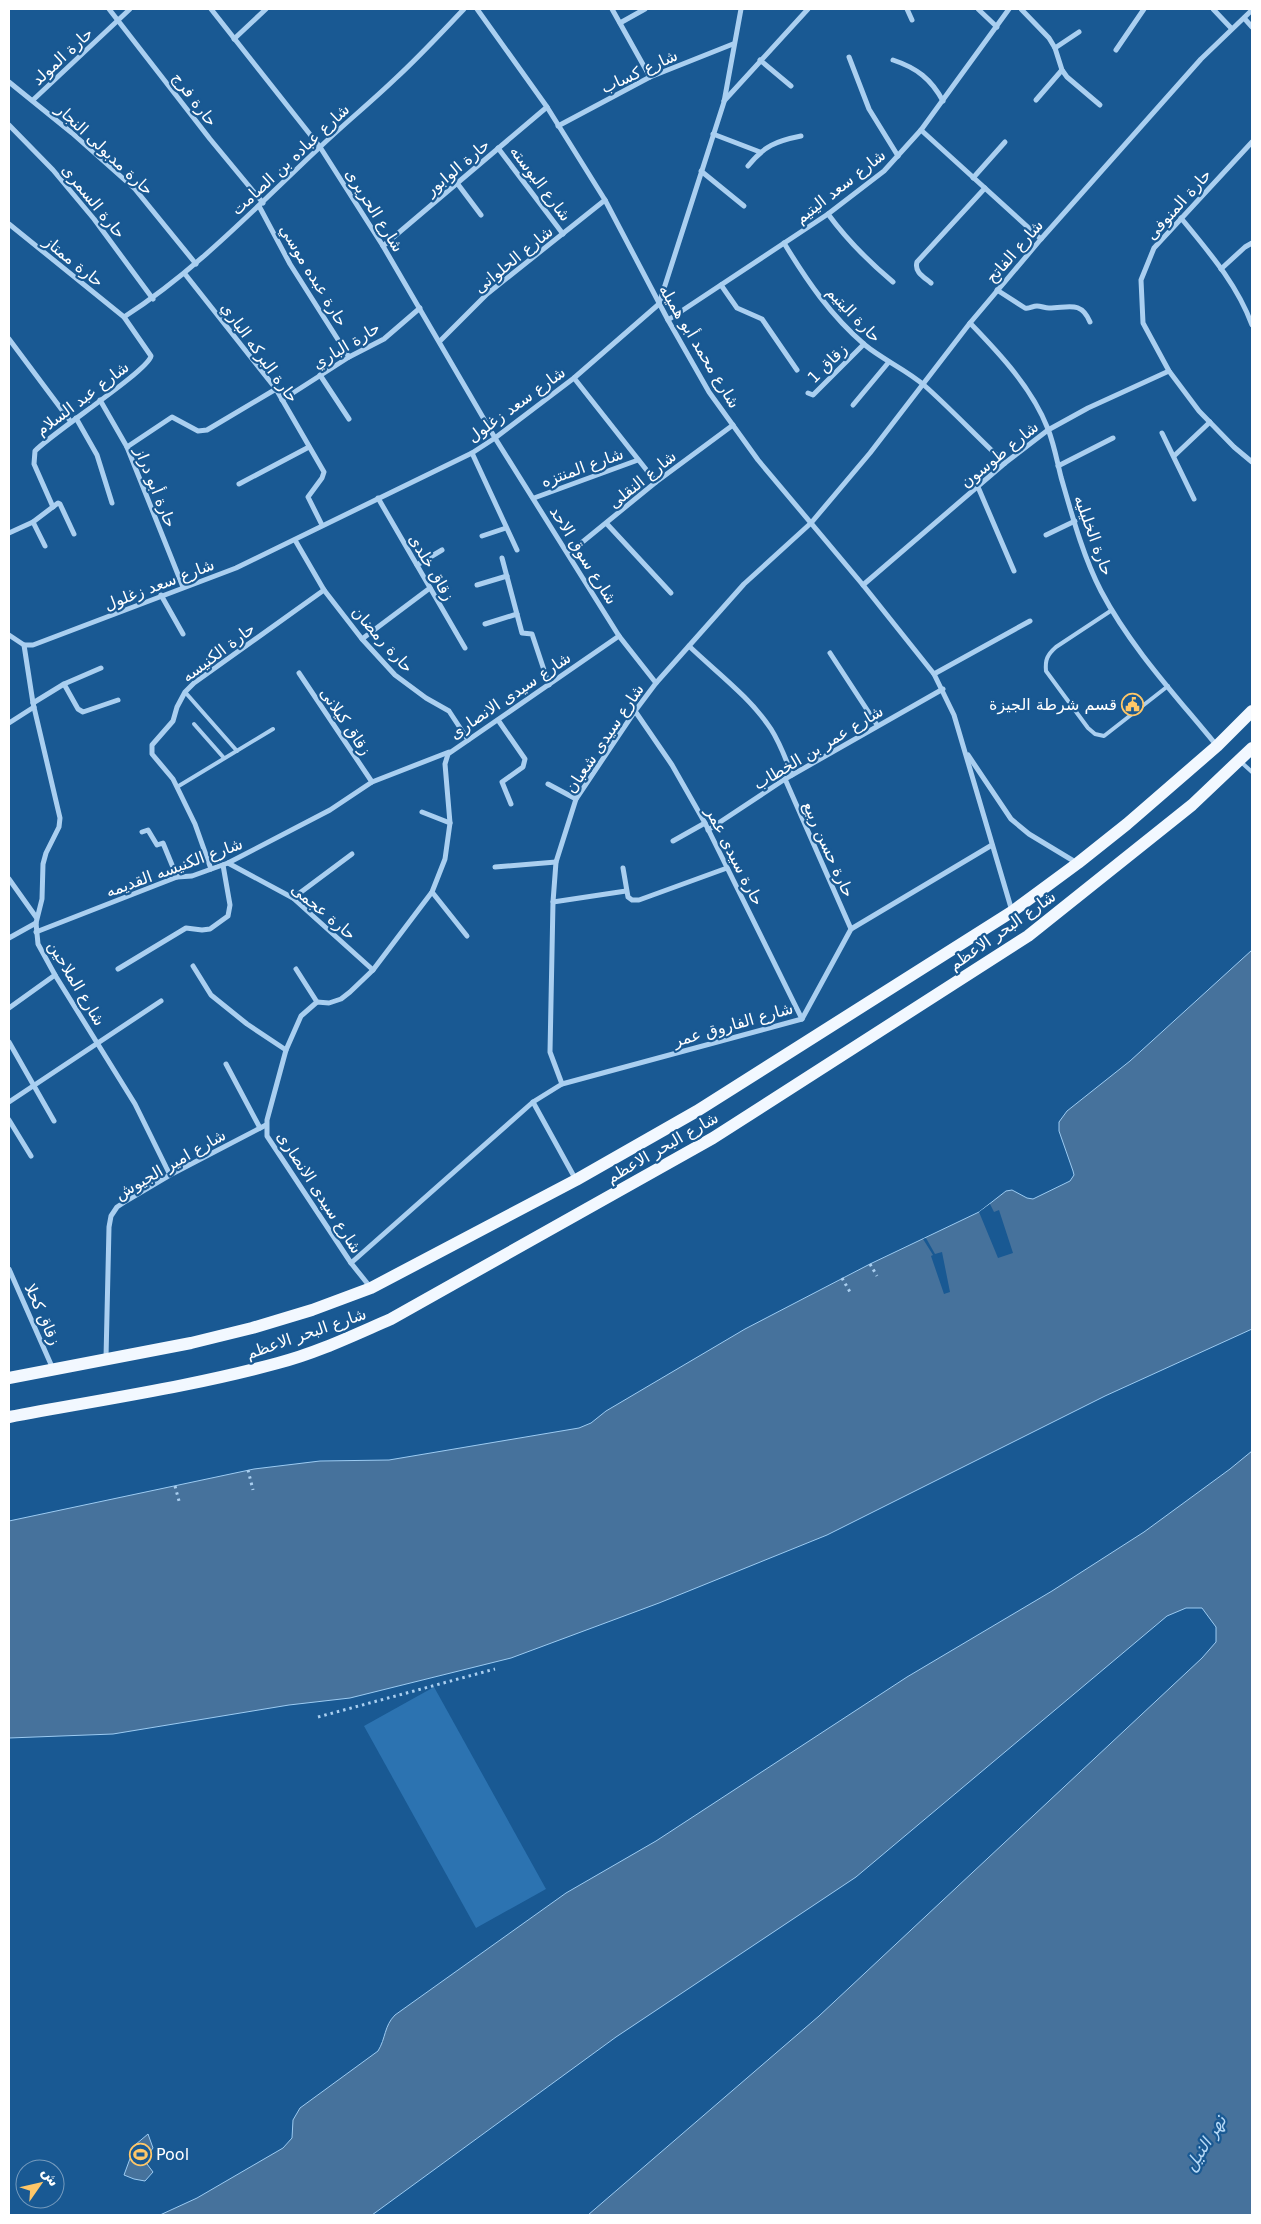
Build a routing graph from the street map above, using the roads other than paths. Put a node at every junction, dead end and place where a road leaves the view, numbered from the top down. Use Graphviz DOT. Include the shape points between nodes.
graph roads {
  1 [pos="109,9"];
  2 [pos="130,9"];
  3 [pos="211,9"];
  4 [pos="266,9"];
  5 [pos="464,9"];
  6 [pos="612,9"];
  7 [pos="645,9"];
  8 [pos="741,9"];
  9 [pos="808,9"];
  10 [pos="907,9"];
  11 [pos="978,9"];
  12 [pos="1009,9"];
  13 [pos="1020,9"];
  14 [pos="1144,9"];
  15 [pos="1213,9"];
  16 [pos="480,10"];
  17 [pos="1252,10"];
  18 [pos="1244,18"];
  19 [pos="119,20"];
  20 [pos="912,20"];
  21 [pos="1252,20"];
  22 [pos="620,22"];
  23 [pos="997,27"];
  24 [pos="1252,27"];
  25 [pos="1231,28"];
  26 [pos="1079,32"];
  27 [pos="234,39"];
  28 [pos="733,44"];
  29 [pos="1055,48"];
  30 [pos="1116,50"];
  31 [pos="849,57"];
  32 [pos="760,60"];
  33 [pos="893,60"];
  34 [pos="1062,70"];
  35 [pos="650,77"];
  36 [pos="9,82"];
  37 [pos="791,86"];
  38 [pos="33,100"];
  39 [pos="1036,100"];
  40 [pos="943,101"];
  41 [pos="724,102"];
  42 [pos="1100,105"];
  43 [pos="547,107"];
  44 [pos="9,125"];
  45 [pos="558,126"];
  46 [pos="921,130"];
  47 [pos="713,134"];
  48 [pos="801,136"];
  49 [pos="1005,142"];
  50 [pos="1252,142"];
  51 [pos="320,147"];
  52 [pos="498,148"];
  53 [pos="760,152"];
  54 [pos="898,156"];
  55 [pos="748,166"];
  56 [pos="701,172"];
  57 [pos="974,178"];
  58 [pos="458,182"];
  59 [pos="985,188"];
  60 [pos="605,200"];
  61 [pos="261,204"];
  62 [pos="744,206"];
  63 [pos="828,214"];
  64 [pos="481,215"];
  65 [pos="1181,218"];
  66 [pos="9,224"];
  67 [pos="563,234"];
  68 [pos="1041,239"];
  69 [pos="784,243"];
  70 [pos="1252,243"];
  71 [pos="383,246"];
  72 [pos="196,264"];
  73 [pos="1221,269"];
  74 [pos="185,274"];
  75 [pos="892,282"];
  76 [pos="931,283"];
  77 [pos="721,285"];
  78 [pos="997,290"];
  79 [pos="153,299"];
  80 [pos="659,304"];
  81 [pos="420,308"];
  82 [pos="124,317"];
  83 [pos="668,320"];
  84 [pos="1090,322"];
  85 [pos="970,323"];
  86 [pos="1252,325"];
  87 [pos="9,339"];
  88 [pos="440,341"];
  89 [pos="864,344"];
  90 [pos="349,357"];
  91 [pos="888,363"];
  92 [pos="796,370"];
  93 [pos="1169,371"];
  94 [pos="320,375"];
  95 [pos="574,378"];
  96 [pos="923,385"];
  97 [pos="276,389"];
  98 [pos="808,393"];
  99 [pos="100,400"];
  100 [pos="282,400"];
  101 [pos="853,405"];
  102 [pos="76,418"];
  103 [pos="349,419"];
  104 [pos="71,422"];
  105 [pos="1210,422"];
  106 [pos="733,425"];
  107 [pos="1048,430"];
  108 [pos="1162,433"];
  109 [pos="495,438"];
  110 [pos="1113,438"];
  111 [pos="127,447"];
  112 [pos="309,447"];
  113 [pos="472,453"];
  114 [pos="1174,456"];
  115 [pos="638,460"];
  116 [pos="1252,462"];
  117 [pos="1005,464"];
  118 [pos="1058,466"];
  119 [pos="656,482"];
  120 [pos="239,484"];
  121 [pos="978,487"];
  122 [pos="378,498"];
  123 [pos="534,498"];
  124 [pos="1194,499"];
  125 [pos="112,503"];
  126 [pos="53,507"];
  127 [pos="1075,521"];
  128 [pos="33,522"];
  129 [pos="811,523"];
  130 [pos="607,524"];
  131 [pos="322,525"];
  132 [pos="506,528"];
  133 [pos="9,533"];
  134 [pos="74,534"];
  135 [pos="1046,535"];
  136 [pos="482,536"];
  137 [pos="295,540"];
  138 [pos="45,546"];
  139 [pos="442,550"];
  140 [pos="517,550"];
  141 [pos="568,553"];
  142 [pos="502,558"];
  143 [pos="417,565"];
  144 [pos="1014,571"];
  145 [pos="507,576"];
  146 [pos="477,585"];
  147 [pos="863,585"];
  148 [pos="183,587"];
  149 [pos="430,588"];
  150 [pos="324,590"];
  151 [pos="671,593"];
  152 [pos="161,595"];
  153 [pos="1112,610"];
  154 [pos="517,614"];
  155 [pos="1030,621"];
  156 [pos="485,624"];
  157 [pos="9,634"];
  158 [pos="183,634"];
  159 [pos="619,636"];
  160 [pos="362,639"];
  161 [pos="24,644"];
  162 [pos="689,646"];
  163 [pos="464,648"];
  164 [pos="830,652"];
  165 [pos="101,668"];
  166 [pos="299,673"];
  167 [pos="934,674"];
  168 [pos="656,683"];
  169 [pos="64,684"];
  170 [pos="549,685"];
  171 [pos="1168,686"];
  172 [pos="943,689"];
  173 [pos="185,692"];
  174 [pos="118,700"];
  175 [pos="33,705"];
  176 [pos="634,711"];
  177 [pos="1252,711"];
  178 [pos="498,720"];
  179 [pos="9,722"];
  180 [pos="194,724"];
  181 [pos="877,725"];
  182 [pos="273,729"];
  183 [pos="468,740"];
  184 [pos="1216,746"];
  185 [pos="1252,749"];
  186 [pos="452,750"];
  187 [pos="237,751"];
  188 [pos="965,751"];
  189 [pos="224,758"];
  190 [pos="1239,760"];
  191 [pos="1252,772"];
  192 [pos="792,775"];
  193 [pos="784,779"];
  194 [pos="372,782"];
  195 [pos="548,784"];
  196 [pos="177,787"];
  197 [pos="576,799"];
  198 [pos="511,804"];
  199 [pos="422,812"];
  200 [pos="450,823"];
  201 [pos="705,823"];
  202 [pos="708,830"];
  203 [pos="142,832"];
  204 [pos="674,841"];
  205 [pos="992,845"];
  206 [pos="352,854"];
  207 [pos="556,862"];
  208 [pos="1078,863"];
  209 [pos="225,864"];
  210 [pos="495,868"];
  211 [pos="623,868"];
  212 [pos="727,868"];
  213 [pos="212,870"];
  214 [pos="177,877"];
  215 [pos="9,880"];
  216 [pos="626,891"];
  217 [pos="432,892"];
  218 [pos="293,898"];
  219 [pos="553,902"];
  220 [pos="1013,911"];
  221 [pos="36,920"];
  222 [pos="851,929"];
  223 [pos="36,932"];
  224 [pos="467,936"];
  225 [pos="9,938"];
  226 [pos="193,966"];
  227 [pos="118,969"];
  228 [pos="296,969"];
  229 [pos="373,970"];
  230 [pos="55,975"];
  231 [pos="161,1001"];
  232 [pos="317,1002"];
  233 [pos="9,1008"];
  234 [pos="802,1019"];
  235 [pos="9,1042"];
  236 [pos="98,1042"];
  237 [pos="286,1050"];
  238 [pos="226,1064"];
  239 [pos="562,1084"];
  240 [pos="33,1085"];
  241 [pos="9,1102"];
  242 [pos="533,1102"];
  243 [pos="9,1120"];
  244 [pos="54,1121"];
  245 [pos="266,1125"];
  246 [pos="260,1128"];
  247 [pos="31,1156"];
  248 [pos="170,1175"];
  249 [pos="576,1180"];
  250 [pos="351,1263"];
  251 [pos="9,1269"];
  252 [pos="371,1288"];
  253 [pos="106,1361"];
  254 [pos="54,1370"];
  255 [pos="9,1378"];
  256 [pos="9,1417"];
  1 -- 19 [label="street, حارة فرج"];
  2 -- 19 [label="street, حارة المولد"];
  3 -- 27 [label="street, شارع الحريرى"];
  4 -- 27 [label="street"];
  5 -- 51 [label="street, شارع عباده بن الصامت" via="397,78"];
  6 -- 22 [label="street"];
  7 -- 22 [label="street"];
  8 -- 28 [label="street"];
  9 -- 32 [label="street"];
  10 -- 20 [label="street"];
  11 -- 23 [label="street"];
  12 -- 23 [label="street, شارع سعد اليتيم"];
  13 -- 29 [label="street"];
  14 -- 30 [label="street"];
  15 -- 25 [label="street"];
  16 -- 43 [label="street, شارع محمد أبو هميله"];
  17 -- 18 [label="street, شارع الفاتح"];
  18 -- 21 [label="street"];
  18 -- 24 [label="street"];
  18 -- 25 [label="street, شارع الفاتح"];
  19 -- 38 [label="street, حارة المولد"];
  19 -- 61 [label="street, حارة فرج"];
  22 -- 35 [label="street"];
  23 -- 40 [label="street, شارع سعد اليتيم"];
  25 -- 68 [label="street, شارع الفاتح"];
  26 -- 29 [label="street"];
  27 -- 51 [label="street, شارع الحريرى"];
  28 -- 35 [label="street, شارع كساب"];
  28 -- 41 [label="street"];
  29 -- 34 [label="street"];
  31 -- 54 [label="street" via="869,108"];
  32 -- 37 [label="street"];
  32 -- 41 [label="street"];
  33 -- 40 [label="street" via="924,74"];
  34 -- 39 [label="street"];
  34 -- 42 [label="street"];
  35 -- 45 [label="street, شارع كساب"];
  36 -- 38 [label="street, حارة مدبولى النجار"];
  38 -- 72 [label="street, حارة مدبولى النجار" via="135,189"];
  40 -- 46 [label="street, شارع سعد اليتيم"];
  41 -- 47 [label="street"];
  43 -- 45 [label="street, شارع محمد أبو هميله"];
  43 -- 52 [label="street, حارة الوابور"];
  44 -- 79 [label="street, حارة السمرى" via="94,219"];
  45 -- 60 [label="street, شارع محمد أبو هميله"];
  46 -- 54 [label="street, شارع سعد اليتيم"];
  46 -- 57 [label="street"];
  47 -- 53 [label="street"];
  47 -- 56 [label="street"];
  48 -- 53 [label="street" via="779,140"];
  49 -- 57 [label="street"];
  50 -- 65 [label="street, حارة المنوفى"];
  51 -- 61 [label="street, شارع عباده بن الصامت"];
  51 -- 71 [label="street, شارع الحريرى"];
  52 -- 58 [label="street, حارة الوابور"];
  52 -- 67 [label="street, شارع البوسته"];
  53 -- 55 [label="street"];
  54 -- 63 [label="street, شارع سعد اليتيم" via="884,171"];
  56 -- 62 [label="street"];
  56 -- 80 [label="street"];
  57 -- 59 [label="street"];
  58 -- 64 [label="street"];
  58 -- 71 [label="street, حارة الوابور"];
  59 -- 68 [label="street"];
  59 -- 76 [label="street" via="917,262 918,271"];
  60 -- 67 [label="street, شارع الحلوانى"];
  60 -- 80 [label="street, شارع محمد أبو هميله"];
  61 -- 72 [label="street, شارع عباده بن الصامت"];
  61 -- 90 [label="street, حارة عبده موسي" via="290,264"];
  63 -- 69 [label="street, شارع سعد اليتيم"];
  63 -- 75 [label="street" via="868,262"];
  65 -- 73 [label="street"];
  65 -- 93 [label="street, حارة المنوفى" via="1154,248 1141,280 1143,323"];
  66 -- 82 [label="street, حارة ممتاز"];
  67 -- 88 [label="street, شارع الحلوانى" via="486,294"];
  68 -- 78 [label="street, شارع الفاتح"];
  69 -- 77 [label="street, شارع سعد اليتيم"];
  69 -- 89 [label="street, حارة اليتيم" via="806,280 833,314"];
  70 -- 73 [label="street"];
  71 -- 81 [label="street, شارع الحريرى"];
  72 -- 74 [label="street, شارع عباده بن الصامت"];
  73 -- 86 [label="street" via="1247,309"];
  74 -- 79 [label="street, شارع عباده بن الصامت"];
  74 -- 97 [label="street, حارة البركه الباري"];
  77 -- 83 [label="street, شارع سعد اليتيم"];
  77 -- 92 [label="street" via="736,308 762,319"];
  78 -- 84 [label="street" via="1025,308 1076,307 1086,313"];
  78 -- 85 [label="street, شارع الفاتح"];
  79 -- 82 [label="street, شارع عباده بن الصامت"];
  80 -- 83 [label="street, شارع محمد أبو هميله"];
  80 -- 95 [label="street, شارع سعد زغلول"];
  81 -- 88 [label="street, شارع الحريرى"];
  81 -- 90 [label="street, حارة الباري" via="384,339"];
  82 -- 99 [label="street, شارع عبد السلام" via="150,353 150,359"];
  83 -- 106 [label="street, شارع محمد أبو هميله" via="709,392"];
  85 -- 96 [label="street, شارع الفاتح"];
  85 -- 107 [label="street, حارة الخليليه" via="1014,372"];
  87 -- 104 [label="street"];
  88 -- 109 [label="street, شارع الحريرى"];
  89 -- 91 [label="street, حارة اليتيم"];
  89 -- 98 [label="street, زقاق 1" via="813,395"];
  90 -- 94 [label="street, حارة الباري"];
  91 -- 96 [label="street, حارة اليتيم"];
  91 -- 101 [label="street"];
  93 -- 105 [label="street"];
  93 -- 107 [label="street, شارع طوسون"];
  94 -- 100 [label="street, حارة الباري"];
  94 -- 103 [label="street"];
  95 -- 109 [label="street, شارع سعد زغلول"];
  95 -- 115 [label="street"];
  96 -- 117 [label="street, حارة اليتيم"];
  96 -- 129 [label="street, شارع الفاتح"];
  97 -- 100 [label="street, حارة البركه الباري"];
  97 -- 111 [label="street" via="207,430 198,431 176,418 168,418"];
  99 -- 102 [label="street, شارع عبد السلام"];
  99 -- 111 [label="street, حارة أبو دراز"];
  100 -- 112 [label="street, حارة البركه الباري"];
  102 -- 104 [label="street, شارع عبد السلام"];
  102 -- 125 [label="street" via="97,455"];
  104 -- 126 [label="street, شارع عبد السلام" via="40,446 33,457"];
  105 -- 114 [label="street"];
  105 -- 116 [label="street"];
  106 -- 119 [label="street, شارع النقلى"];
  106 -- 129 [label="street, شارع محمد أبو هميله"];
  107 -- 117 [label="street, شارع طوسون"];
  107 -- 118 [label="street, حارة الخليليه"];
  108 -- 114 [label="street"];
  109 -- 113 [label="street, شارع سعد زغلول"];
  109 -- 123 [label="street, شارع سوق الاحد"];
  110 -- 118 [label="street"];
  111 -- 148 [label="street, حارة أبو دراز"];
  112 -- 120 [label="street"];
  112 -- 131 [label="street, حارة البركه الباري" via="324,472 310,491 308,500"];
  113 -- 122 [label="street, شارع سعد زغلول"];
  113 -- 132 [label="street"];
  114 -- 124 [label="street"];
  115 -- 119 [label="street"];
  115 -- 123 [label="street, شارع المنتزه"];
  117 -- 121 [label="street, شارع طوسون"];
  118 -- 127 [label="street, حارة الخليليه"];
  119 -- 130 [label="street, شارع النقلى"];
  121 -- 144 [label="street"];
  121 -- 147 [label="street, شارع طوسون"];
  122 -- 131 [label="street, شارع سعد زغلول"];
  122 -- 143 [label="street, زقاق خلدى"];
  123 -- 141 [label="street, شارع سوق الاحد"];
  126 -- 128 [label="street"];
  126 -- 134 [label="street" via="60,504"];
  127 -- 135 [label="street"];
  127 -- 153 [label="street, حارة الخليليه" via="1100,590"];
  128 -- 133 [label="street"];
  128 -- 138 [label="street"];
  129 -- 147 [label="street, شارع محمد أبو هميله"];
  129 -- 162 [label="street, شارع سيدى شعبان" via="744,584"];
  130 -- 141 [label="street, شارع النقلى"];
  130 -- 151 [label="street"];
  131 -- 137 [label="street, شارع سعد زغلول"];
  132 -- 136 [label="street"];
  132 -- 140 [label="street"];
  137 -- 148 [label="street, شارع سعد زغلول" via="236,568"];
  137 -- 150 [label="street, حارة رمضان"];
  139 -- 143 [label="street"];
  141 -- 159 [label="street, شارع سوق الاحد"];
  142 -- 145 [label="street"];
  143 -- 149 [label="street, زقاق خلدى"];
  145 -- 146 [label="street"];
  145 -- 154 [label="street"];
  147 -- 167 [label="street, شارع محمد أبو هميله"];
  148 -- 152 [label="street, شارع سعد زغلول"];
  149 -- 160 [label="street"];
  149 -- 163 [label="street, زقاق خلدى"];
  150 -- 160 [label="street, حارة رمضان"];
  150 -- 173 [label="street, حارة الكنيسه"];
  152 -- 158 [label="street"];
  152 -- 161 [label="street, شارع سعد زغلول" via="33,645"];
  153 -- 171 [label="street, حارة الخليليه"];
  153 -- 171 [label="lane" via="1056,647 1045,662 1046,671 1088,728 1104,736"];
  154 -- 156 [label="street"];
  154 -- 170 [label="street" via="522,633 532,634"];
  155 -- 167 [label="street"];
  157 -- 161 [label="street"];
  159 -- 168 [label="street, شارع سوق الاحد"];
  159 -- 170 [label="street, شارع سيدى الانصارى"];
  160 -- 183 [label="street, حارة رمضان" via="395,675 449,711"];
  161 -- 175 [label="street, شارع الملاحين"];
  162 -- 168 [label="street, شارع سيدى شعبان"];
  162 -- 192 [label="street" via="755,709 771,729"];
  164 -- 181 [label="street"];
  165 -- 169 [label="street"];
  166 -- 194 [label="street, زقاق كيلانى"];
  167 -- 172 [label="street, شارع محمد أبو هميله"];
  168 -- 176 [label="street, شارع سيدى شعبان"];
  169 -- 174 [label="street" via="83,712"];
  169 -- 175 [label="street"];
  170 -- 178 [label="street, شارع سيدى الانصارى"];
  171 -- 184 [label="street, حارة الخليليه"];
  172 -- 181 [label="street, شارع عمر بن الخطاب"];
  172 -- 188 [label="street, شارع محمد أبو هميله"];
  173 -- 187 [label="lane"];
  173 -- 196 [label="street, حارة الكنيسه" via="173,721 152,745 152,754"];
  175 -- 179 [label="street"];
  175 -- 221 [label="street, شارع الملاحين" via="60,818 46,853 42,899"];
  176 -- 197 [label="street, شارع سيدى شعبان"];
  176 -- 201 [label="street, حارة سيدى عمر" via="672,765"];
  177 -- 184 [label="main road, شارع البحر الاعظم"];
  178 -- 183 [label="street, شارع سيدى الانصارى"];
  178 -- 198 [label="street" via="525,759 523,767 502,783"];
  180 -- 189 [label="lane"];
  181 -- 192 [label="street, شارع عمر بن الخطاب"];
  182 -- 187 [label="lane"];
  183 -- 186 [label="street, شارع سيدى الانصارى"];
  184 -- 208 [label="main road, شارع البحر الاعظم"];
  185 -- 190 [label="main road, شارع البحر الاعظم"];
  186 -- 194 [label="street, شارع الكنيسه القديمه"];
  186 -- 200 [label="street, شارع سيدى الانصارى" via="445,764"];
  187 -- 189 [label="lane"];
  188 -- 205 [label="street, شارع محمد أبو هميله"];
  188 -- 208 [label="street, شارع محمد أبو هميله" via="1010,818 1029,834"];
  189 -- 196 [label="lane"];
  190 -- 191 [label="lane"];
  190 -- 256 [label="main road, شارع البحر الاعظم" via="1192,805 1028,936 713,1138 392,1319 280,1363"];
  192 -- 193 [label="street, شارع عمر بن الخطاب"];
  193 -- 202 [label="street, شارع عمر بن الخطاب"];
  193 -- 222 [label="street, حارة حسن ربيع"];
  194 -- 209 [label="street, شارع الكنيسه القديمه" via="330,810"];
  195 -- 197 [label="street"];
  196 -- 213 [label="street"];
  197 -- 207 [label="street, شارع سيدى شعبان"];
  199 -- 200 [label="street"];
  200 -- 217 [label="street, شارع سيدى الانصارى" via="445,859"];
  201 -- 202 [label="street, حارة سيدى عمر"];
  201 -- 204 [label="street"];
  202 -- 212 [label="street, حارة سيدى عمر"];
  203 -- 214 [label="street" via="148,830 157,845 163,844"];
  205 -- 220 [label="street, شارع محمد أبو هميله"];
  205 -- 222 [label="street"];
  206 -- 218 [label="street"];
  207 -- 210 [label="street"];
  207 -- 219 [label="street, شارع سيدى شعبان"];
  208 -- 220 [label="main road, شارع البحر الاعظم"];
  209 -- 213 [label="street, شارع الكنيسه القديمه"];
  209 -- 218 [label="street, حارة عجمى"];
  209 -- 227 [label="street" via="230,905 228,916 210,929 186,928"];
  211 -- 216 [label="street"];
  212 -- 216 [label="street" via="639,900 632,900"];
  212 -- 234 [label="street, حارة سيدى عمر"];
  213 -- 214 [label="street, شارع الكنيسه القديمه"];
  214 -- 223 [label="street, شارع الكنيسه القديمه"];
  215 -- 221 [label="street"];
  216 -- 219 [label="street"];
  217 -- 224 [label="street"];
  217 -- 229 [label="street, شارع سيدى الانصارى"];
  218 -- 229 [label="street, حارة عجمى"];
  219 -- 239 [label="street, شارع سيدى شعبان" via="550,1052"];
  220 -- 249 [label="main road, شارع البحر الاعظم" via="697,1111"];
  221 -- 223 [label="street, شارع الملاحين"];
  221 -- 225 [label="street"];
  222 -- 234 [label="street, شارع الفاروق عمر"];
  223 -- 230 [label="street, شارع الملاحين" via="38,944"];
  226 -- 237 [label="street" via="212,996"];
  228 -- 232 [label="street"];
  229 -- 232 [label="street, شارع سيدى الانصارى" via="341,1000"];
  230 -- 233 [label="street"];
  230 -- 236 [label="street, شارع الملاحين"];
  231 -- 236 [label="street"];
  232 -- 237 [label="street, شارع سيدى الانصارى" via="301,1016"];
  234 -- 239 [label="street, شارع الفاروق عمر"];
  235 -- 240 [label="street"];
  236 -- 240 [label="street"];
  236 -- 248 [label="street, شارع الملاحين" via="135,1104"];
  237 -- 245 [label="street, شارع سيدى الانصارى"];
  238 -- 246 [label="street"];
  239 -- 242 [label="street, شارع الفاروق عمر"];
  240 -- 241 [label="street"];
  240 -- 244 [label="street"];
  242 -- 249 [label="street"];
  242 -- 250 [label="street"];
  243 -- 247 [label="street"];
  245 -- 246 [label="street, شارع امير الجيوش"];
  245 -- 250 [label="street, شارع سيدى الانصارى" via="267,1136"];
  246 -- 248 [label="street, شارع امير الجيوش"];
  248 -- 253 [label="street, شارع امير الجيوش" via="126,1200 111,1216 108,1227"];
  249 -- 252 [label="main road, شارع البحر الاعظم"];
  250 -- 252 [label="street, شارع سيدى الانصارى"];
  251 -- 254 [label="street, زقاق كحلا"];
  252 -- 253 [label="main road, شارع البحر الاعظم" via="252,1328"];
  253 -- 254 [label="main road, شارع البحر الاعظم"];
  254 -- 255 [label="main road, شارع البحر الاعظم"];
}
